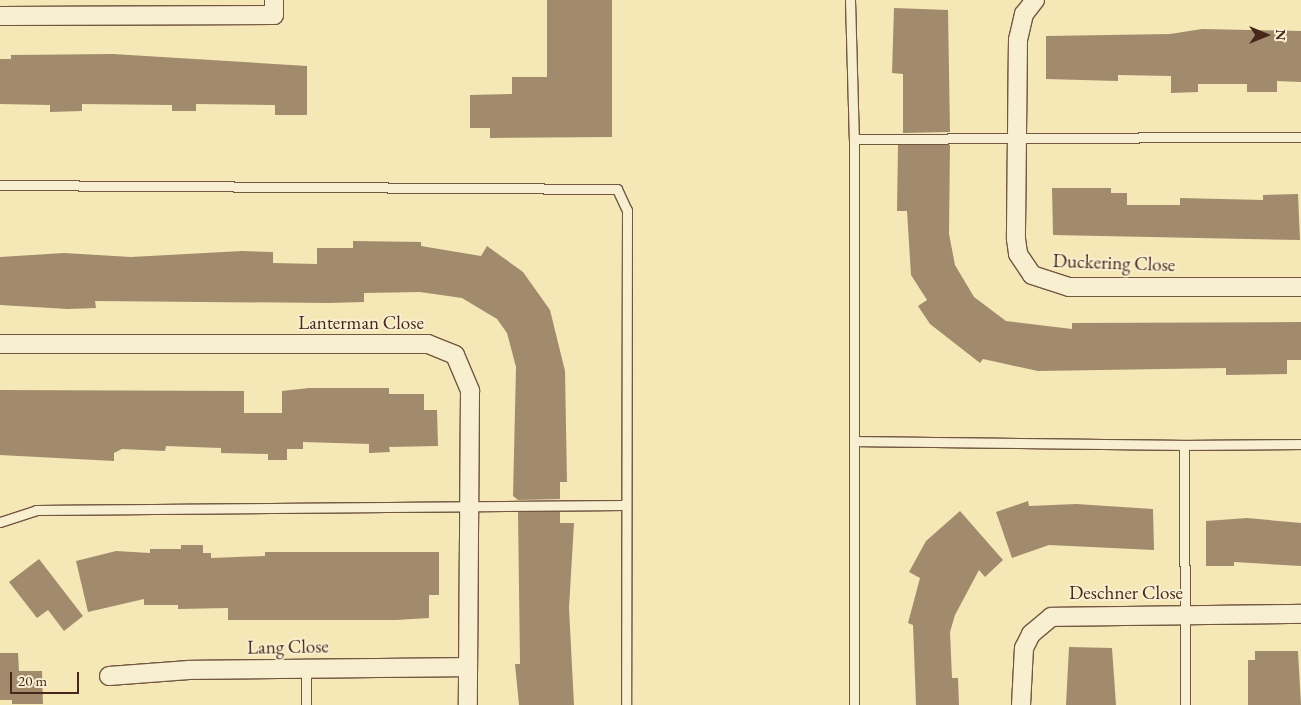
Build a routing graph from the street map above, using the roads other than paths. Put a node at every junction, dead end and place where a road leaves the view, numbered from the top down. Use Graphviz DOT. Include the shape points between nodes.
graph roads {
  1 [pos="274,0"];
  2 [pos="850,0"];
  3 [pos="1035,0"];
  4 [pos="0,16"];
  5 [pos="1017,137"];
  6 [pos="1301,137"];
  7 [pos="854,139"];
  8 [pos="0,185"];
  9 [pos="1301,287"];
  10 [pos="0,344"];
  11 [pos="854,441"];
  12 [pos="1301,444"];
  13 [pos="1184,445"];
  14 [pos="469,505"];
  15 [pos="624,505"];
  16 [pos="0,522"];
  17 [pos="1186,614"];
  18 [pos="1301,614"];
  19 [pos="468,667"];
  20 [pos="306,668"];
  21 [pos="109,676"];
  22 [pos="306,705"];
  23 [pos="468,705"];
  24 [pos="626,705"];
  25 [pos="854,705"];
  26 [pos="1021,705"];
  27 [pos="1185,705"];
  1 -- 4 [label="street" via="274,15"];
  2 -- 7 [label="lane"];
  3 -- 5 [label="street, Duckering Close" via="1019,27"];
  5 -- 6 [label="lane"];
  5 -- 7 [label="lane"];
  5 -- 9 [label="street, Duckering Close" via="1018,254 1041,282 1069,287"];
  7 -- 11 [label="lane"];
  8 -- 15 [label="lane" via="617,189 627,210"];
  10 -- 14 [label="street, Lanterman Close" via="428,344 442,347 463,365 470,391"];
  11 -- 13 [label="lane"];
  11 -- 25 [label="lane"];
  12 -- 13 [label="lane"];
  13 -- 17 [label="lane"];
  14 -- 15 [label="lane"];
  14 -- 16 [label="lane" via="36,510"];
  14 -- 19 [label="street, Lanterman Close"];
  15 -- 24 [label="lane"];
  17 -- 18 [label="street, Deschner Close"];
  17 -- 26 [label="street, Deschner Close" via="1050,617 1031,634 1024,648"];
  17 -- 27 [label="lane"];
  19 -- 20 [label="street, Lang Close"];
  19 -- 23 [label="street, Lanterman Close"];
  20 -- 21 [label="street, Lang Close"];
  20 -- 22 [label="lane"];
}
